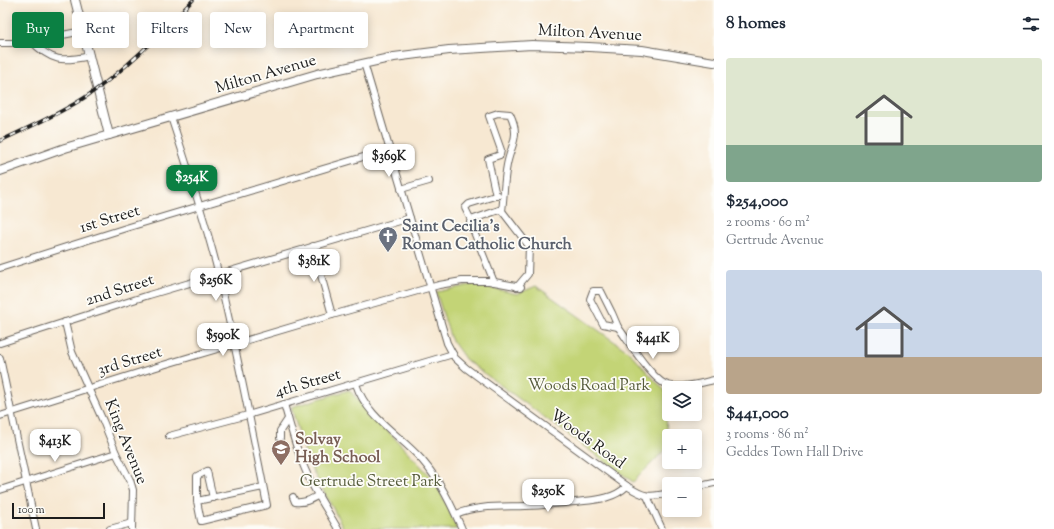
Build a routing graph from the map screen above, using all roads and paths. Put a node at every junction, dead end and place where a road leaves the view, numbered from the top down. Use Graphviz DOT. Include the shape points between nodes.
graph roads {
  1 [pos="75,0"];
  2 [pos="78,12"];
  3 [pos="0,43"];
  4 [pos="12,43"];
  5 [pos="38,48"];
  6 [pos="88,48"];
  7 [pos="90,56"];
  8 [pos="714,62"];
  9 [pos="364,63"];
  10 [pos="171,117"];
  11 [pos="109,135"];
  12 [pos="390,150"];
  13 [pos="502,150"];
  14 [pos="510,155"];
  15 [pos="0,171"];
  16 [pos="429,180"];
  17 [pos="401,188"];
  18 [pos="504,193"];
  19 [pos="496,196"];
  20 [pos="199,206"];
  21 [pos="502,211"];
  22 [pos="410,218"];
  23 [pos="471,220"];
  24 [pos="313,246"];
  25 [pos="0,268"];
  26 [pos="219,275"];
  27 [pos="494,282"];
  28 [pos="430,288"];
  29 [pos="332,315"];
  30 [pos="65,322"];
  31 [pos="618,327"];
  32 [pos="0,343"];
  33 [pos="234,345"];
  34 [pos="453,354"];
  35 [pos="0,358"];
  36 [pos="714,380"];
  37 [pos="356,384"];
  38 [pos="89,389"];
  39 [pos="284,404"];
  40 [pos="11,412"];
  41 [pos="248,415"];
  42 [pos="0,416"];
  43 [pos="288,419"];
  44 [pos="169,436"];
  45 [pos="280,438"];
  46 [pos="116,453"];
  47 [pos="26,481"];
  48 [pos="714,483"];
  49 [pos="627,486"];
  50 [pos="702,486"];
  51 [pos="263,487"];
  52 [pos="0,490"];
  53 [pos="319,495"];
  54 [pos="662,495"];
  55 [pos="647,496"];
  56 [pos="293,497"];
  57 [pos="212,498"];
  58 [pos="198,502"];
  59 [pos="456,514"];
  60 [pos="132,526"];
  61 [pos="36,529"];
  62 [pos="110,529"];
  63 [pos="338,529"];
  64 [pos="462,529"];
  65 [pos="662,529"];
  1 -- 2 [label="main road"];
  3 -- 4 [label="street"];
  5 -- 7 [label="street" via="52,58 70,60"];
  6 -- 7 [label="main road"];
  7 -- 11 [label="main road"];
  8 -- 9 [label="main road, Milton Avenue" via="642,50 532,45 450,50"];
  9 -- 10 [label="main road, Milton Avenue" via="317,74"];
  9 -- 12 [label="street, Woods Road"];
  10 -- 11 [label="main road, Milton Avenue"];
  10 -- 20 [label="street"];
  11 -- 15 [label="main road, Milton Avenue"];
  12 -- 17 [label="street, Woods Road"];
  12 -- 20 [label="street, 1st Street"];
  13 -- 14 [label="street"];
  13 -- 14 [label="street" via="489,116 498,113 510,114 515,124"];
  13 -- 19 [label="street" via="500,155 488,159"];
  14 -- 18 [label="street"];
  16 -- 17 [label="street"];
  17 -- 22 [label="street, Woods Road"];
  18 -- 19 [label="street"];
  18 -- 21 [label="street"];
  19 -- 23 [label="street" via="469,204 465,208"];
  20 -- 25 [label="street, 1st Street"];
  20 -- 26 [label="street"];
  21 -- 23 [label="street"];
  21 -- 27 [label="street, 3rd Street" via="529,246 528,274 519,287"];
  22 -- 24 [label="street, 2nd Street"];
  22 -- 28 [label="street, Woods Road"];
  23 -- 27 [label="street"];
  24 -- 26 [label="street, 2nd Street"];
  24 -- 29 [label="street"];
  26 -- 30 [label="street, 2nd Street"];
  26 -- 33 [label="street"];
  27 -- 28 [label="street, 3rd Street" via="462,282"];
  28 -- 29 [label="street, 3rd Street"];
  28 -- 34 [label="street, Woods Road" via="447,344"];
  29 -- 33 [label="street, 3rd Street"];
  30 -- 32 [label="street, 2nd Street"];
  30 -- 38 [label="street, King Avenue" via="72,352"];
  31 -- 31 [label="street" via="601,291 593,291 590,299 603,324"];
  31 -- 36 [label="street" via="660,382 675,386"];
  33 -- 38 [label="street, 3rd Street"];
  33 -- 41 [label="street"];
  34 -- 37 [label="street, 4th Street"];
  34 -- 49 [label="street, Woods Road" via="466,368"];
  35 -- 40 [label="street"];
  37 -- 39 [label="street, 4th Street"];
  37 -- 59 [label="street" via="370,410 421,458 435,476"];
  38 -- 40 [label="street, 3rd Street"];
  38 -- 46 [label="street, King Avenue"];
  39 -- 41 [label="street, 4th Street"];
  39 -- 43 [label="street"];
  40 -- 42 [label="street, 3rd Street"];
  40 -- 47 [label="street"];
  41 -- 44 [label="street, 4th Street"];
  41 -- 51 [label="street"];
  43 -- 45 [label="street" via="280,431"];
  43 -- 53 [label="street" via="301,458"];
  46 -- 47 [label="street"];
  46 -- 60 [label="street, King Avenue" via="133,490"];
  47 -- 52 [label="street"];
  47 -- 61 [label="street"];
  48 -- 50 [label="street"];
  49 -- 55 [label="street, Woods Road"];
  49 -- 59 [label="street" via="621,492 601,499 484,508"];
  51 -- 57 [label="street"];
  51 -- 58 [label="street" via="267,505 201,521"];
  53 -- 56 [label="street" via="301,502 295,502"];
  53 -- 63 [label="street"];
  54 -- 55 [label="street"];
  55 -- 65 [label="street"];
  57 -- 58 [label="street"];
  57 -- 58 [label="street" via="207,471 197,476"];
  59 -- 64 [label="street"];
  60 -- 62 [label="street"];
}
